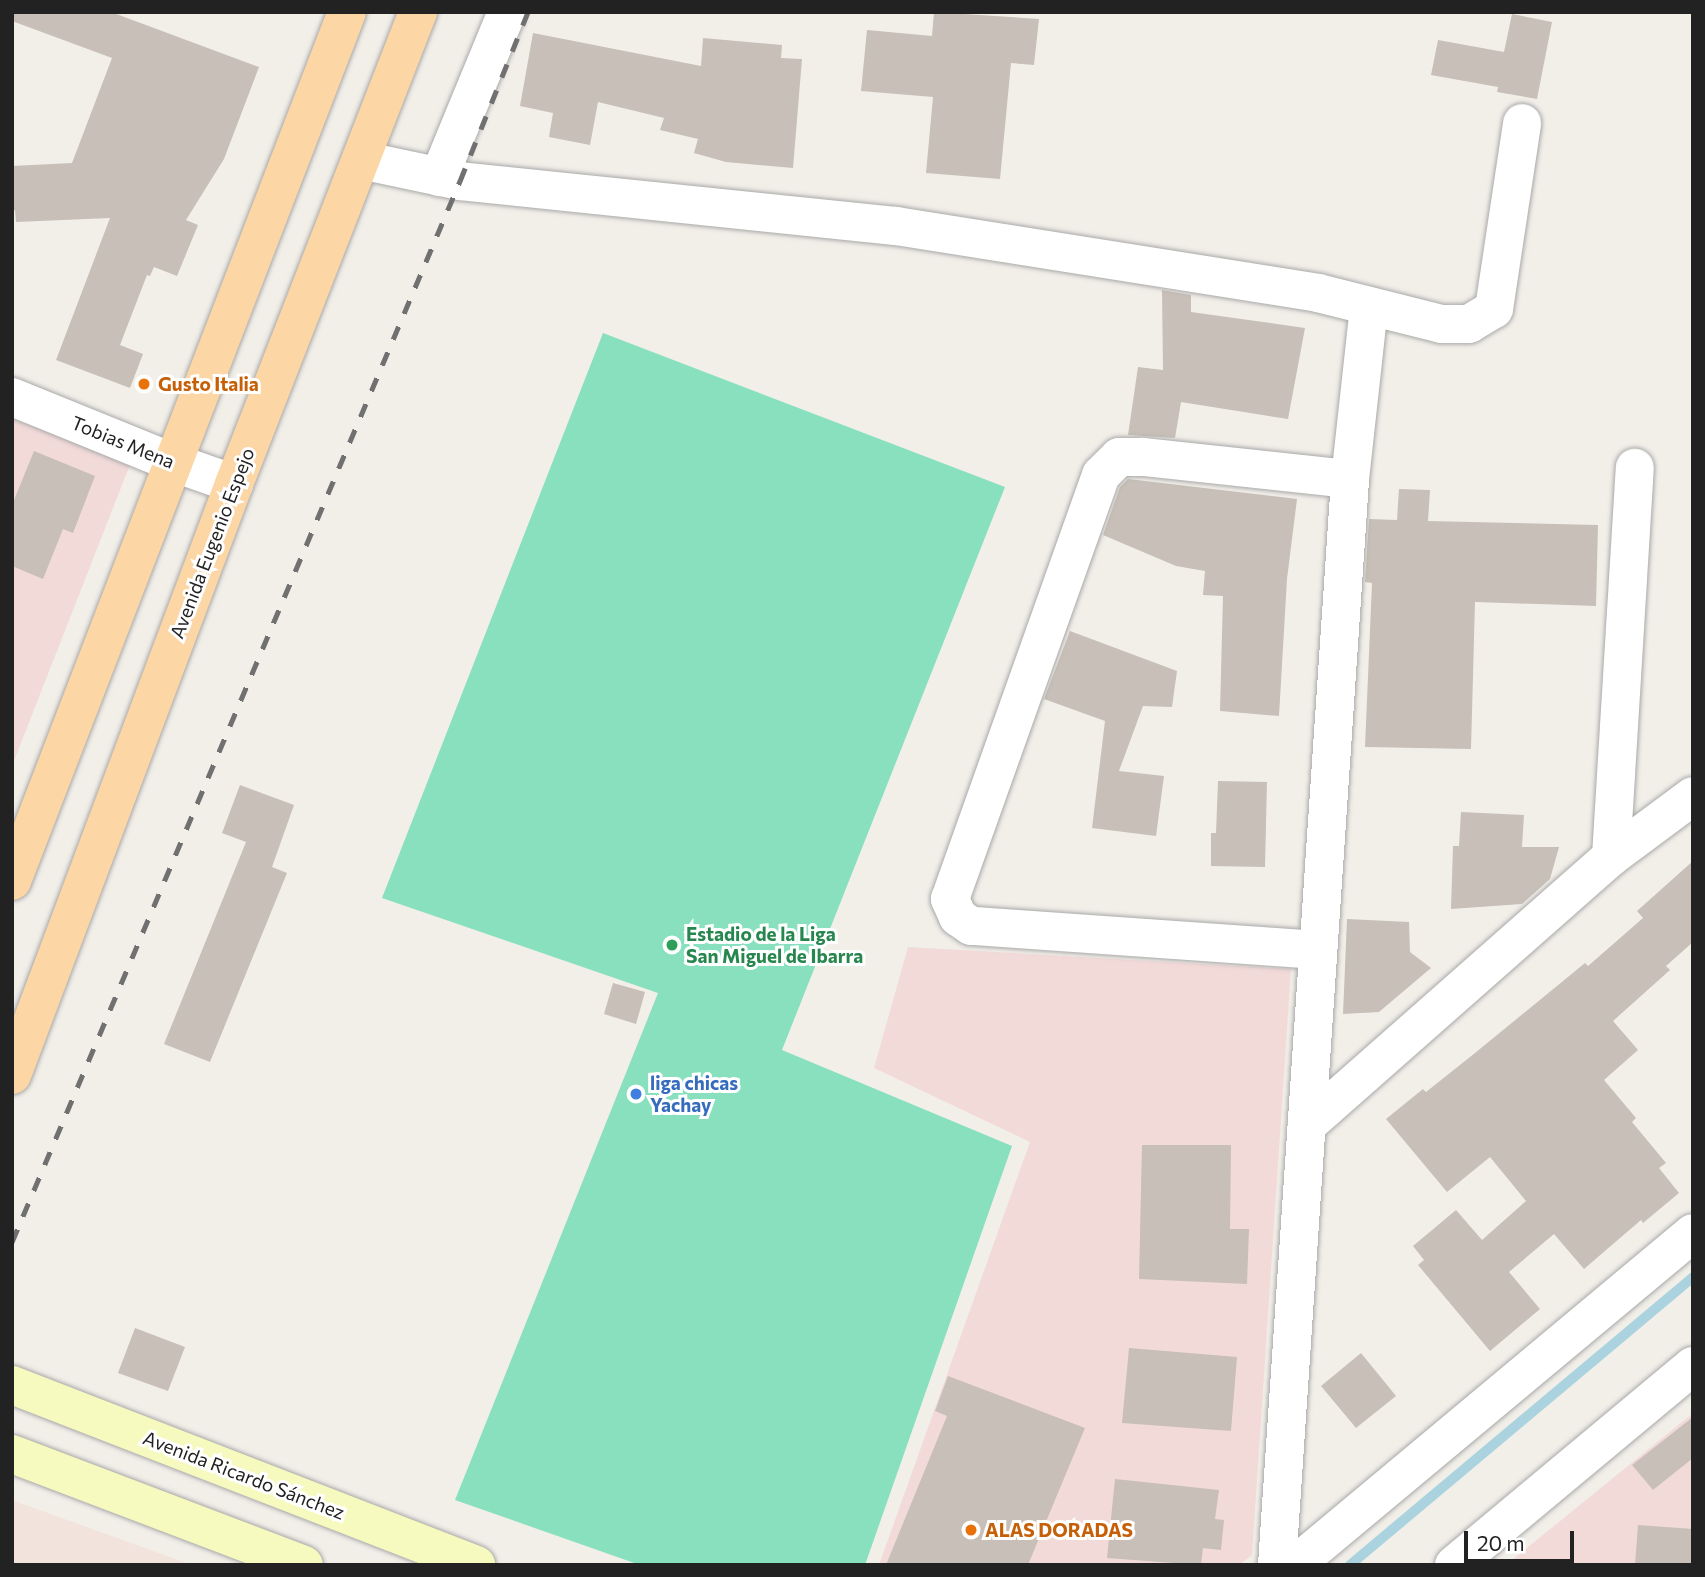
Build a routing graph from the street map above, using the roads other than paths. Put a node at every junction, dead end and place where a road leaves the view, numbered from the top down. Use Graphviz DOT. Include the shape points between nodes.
graph roads {
  1 [pos="347,12"];
  2 [pos="418,12"];
  3 [pos="507,12"];
  4 [pos="1522,123"];
  5 [pos="361,159"];
  6 [pos="439,177"];
  7 [pos="1369,307"];
  8 [pos="12,397"];
  9 [pos="172,462"];
  10 [pos="1635,468"];
  11 [pos="1350,479"];
  12 [pos="234,484"];
  13 [pos="1693,796"];
  14 [pos="1611,857"];
  15 [pos="12,881"];
  16 [pos="1318,950"];
  17 [pos="12,1075"];
  18 [pos="1307,1125"];
  19 [pos="1693,1233"];
  20 [pos="1693,1367"];
  21 [pos="12,1385"];
  22 [pos="12,1454"];
  23 [pos="304,1565"];
  24 [pos="476,1565"];
  25 [pos="1277,1565"];
  26 [pos="1295,1565"];
  27 [pos="1454,1565"];
  1 -- 9 [label="main road"];
  2 -- 5 [label="main road, Avenida Eugenio Espejo"];
  3 -- 6 [label="street"];
  4 -- 7 [label="street" via="1494,309 1469,324 1441,324"];
  5 -- 6 [label="street"];
  5 -- 12 [label="main road, Avenida Eugenio Espejo"];
  6 -- 7 [label="street" via="896,226 1318,293"];
  7 -- 11 [label="street"];
  8 -- 9 [label="street, Tobias Mena"];
  9 -- 12 [label="street, Tobias Mena"];
  9 -- 15 [label="main road"];
  10 -- 14 [label="street"];
  11 -- 16 [label="street"];
  11 -- 16 [label="street" via="1143,457 1119,457 1101,474 950,899 958,917 971,926"];
  12 -- 17 [label="main road, Avenida Eugenio Espejo"];
  13 -- 14 [label="street"];
  14 -- 18 [label="street"];
  16 -- 18 [label="street"];
  18 -- 25 [label="street"];
  19 -- 26 [label="street"];
  20 -- 27 [label="street"];
  21 -- 24 [label="main road, Avenida Ricardo Sánchez"];
  22 -- 23 [label="main road"];
}
